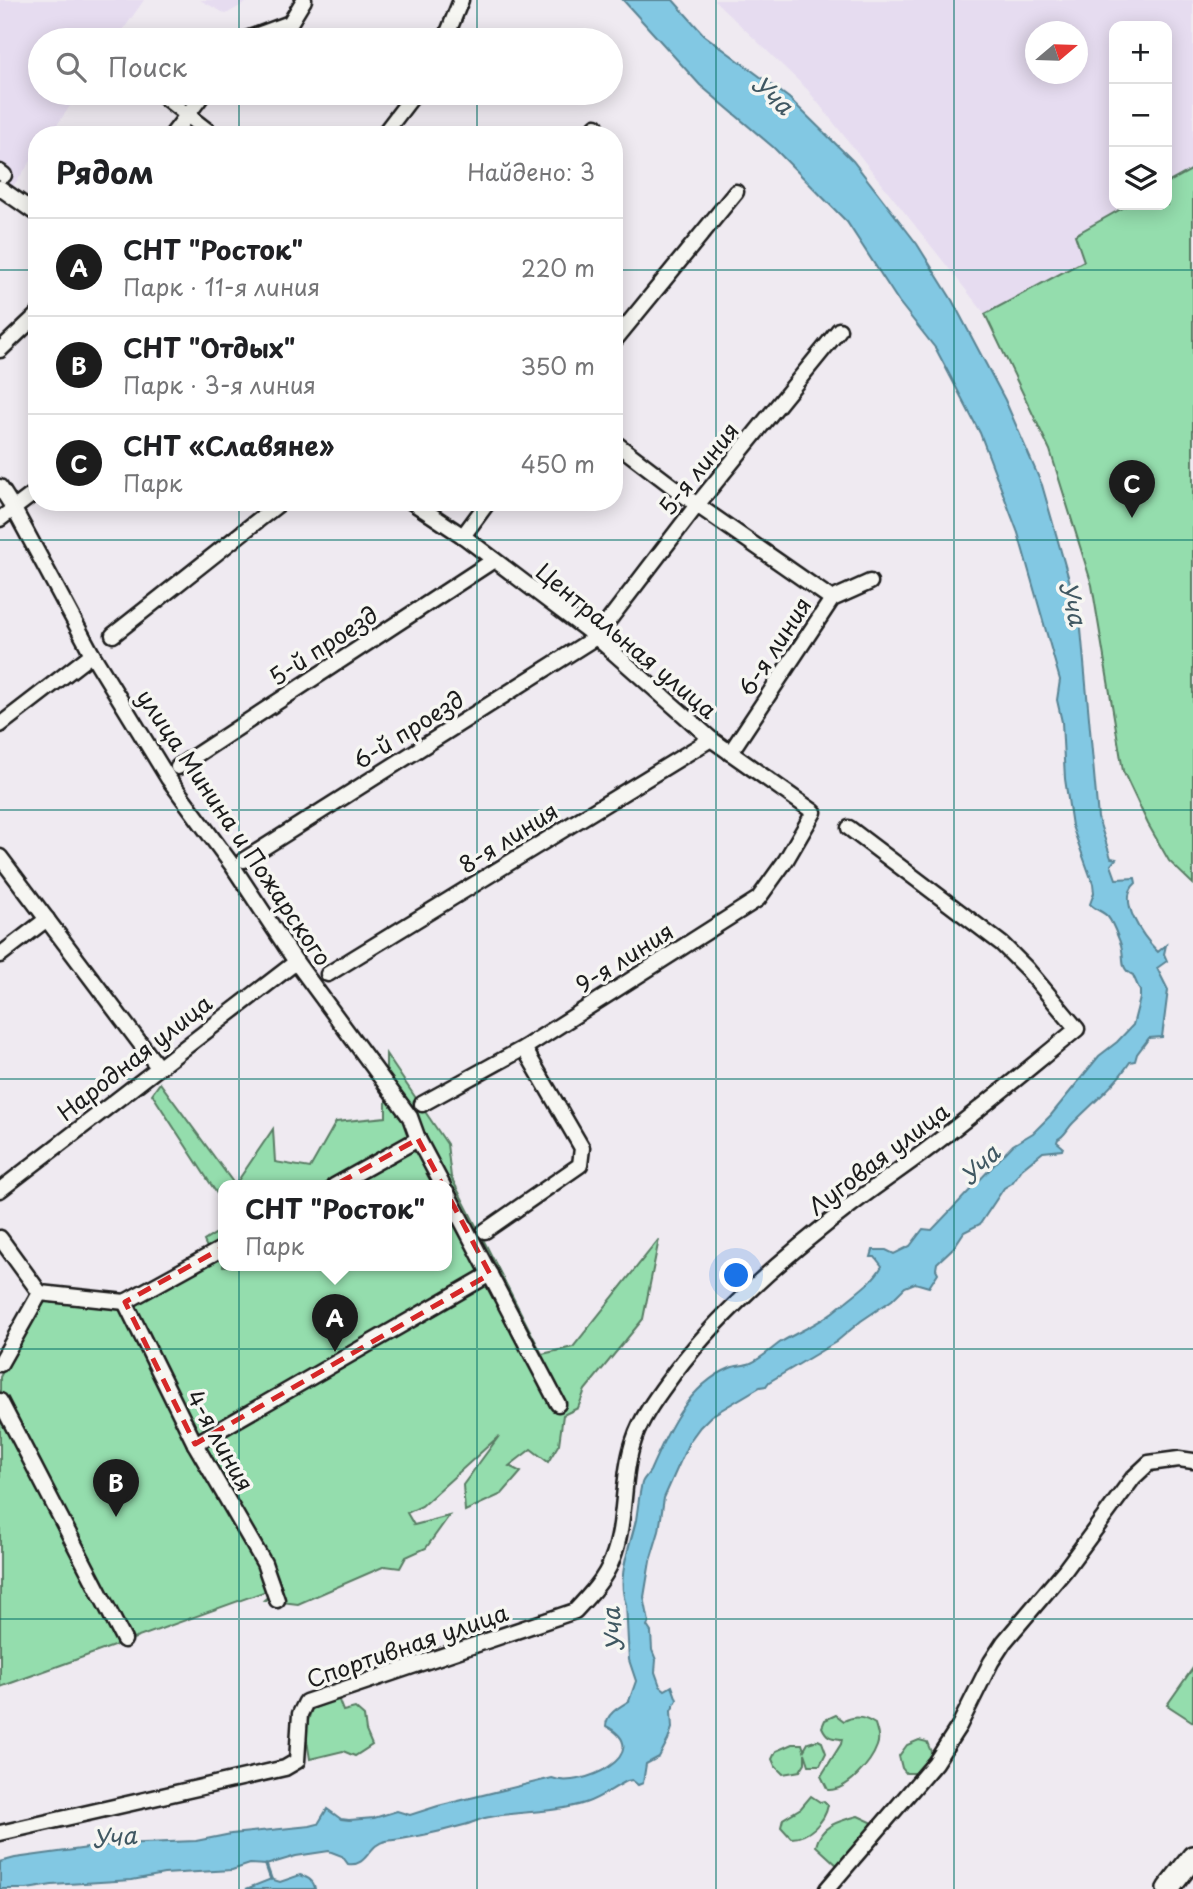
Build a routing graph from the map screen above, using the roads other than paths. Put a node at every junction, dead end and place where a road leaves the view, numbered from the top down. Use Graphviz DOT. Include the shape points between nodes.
graph roads {
  1 [pos="304,0"];
  2 [pos="461,0"];
  3 [pos="276,28"];
  4 [pos="449,28"];
  5 [pos="174,105"];
  6 [pos="195,105"];
  7 [pos="406,105"];
  8 [pos="187,115"];
  9 [pos="179,126"];
  10 [pos="201,126"];
  11 [pos="390,126"];
  12 [pos="1,178"];
  13 [pos="736,192"];
  14 [pos="28,205"];
  15 [pos="28,324"];
  16 [pos="623,330"];
  17 [pos="839,331"];
  18 [pos="0,350"];
  19 [pos="623,449"];
  20 [pos="0,487"];
  21 [pos="28,498"];
  22 [pos="697,505"];
  23 [pos="14,509"];
  24 [pos="270,511"];
  25 [pos="426,511"];
  26 [pos="481,511"];
  27 [pos="0,519"];
  28 [pos="463,536"];
  29 [pos="494,561"];
  30 [pos="870,582"];
  31 [pos="832,599"];
  32 [pos="113,635"];
  33 [pos="596,637"];
  34 [pos="92,654"];
  35 [pos="0,725"];
  36 [pos="711,738"];
  37 [pos="730,753"];
  38 [pos="178,767"];
  39 [pos="814,812"];
  40 [pos="849,828"];
  41 [pos="0,857"];
  42 [pos="244,860"];
  43 [pos="47,919"];
  44 [pos="0,955"];
  45 [pos="296,961"];
  46 [pos="328,974"];
  47 [pos="524,1048"];
  48 [pos="158,1067"];
  49 [pos="422,1104"];
  50 [pos="418,1139"];
  51 [pos="345,1180"];
  52 [pos="440,1180"];
  53 [pos="0,1190"];
  54 [pos="452,1202"];
  55 [pos="485,1231"];
  56 [pos="0,1238"];
  57 [pos="218,1251"];
  58 [pos="490,1274"];
  59 [pos="40,1293"];
  60 [pos="125,1302"];
  61 [pos="0,1364"];
  62 [pos="0,1401"];
  63 [pos="558,1404"];
  64 [pos="195,1444"];
  65 [pos="1193,1461"];
  66 [pos="587,1599"];
  67 [pos="276,1600"];
  68 [pos="124,1640"];
  69 [pos="0,1833"];
  70 [pos="1193,1857"];
  71 [pos="827,1889"];
  72 [pos="1168,1889"];
  1 -- 3 [label="street" via="290,23"];
  2 -- 4 [label="street"];
  5 -- 8 [label="street"];
  6 -- 8 [label="street"];
  7 -- 11 [label="street"];
  8 -- 9 [label="street"];
  8 -- 10 [label="street"];
  12 -- 14 [label="street"];
  13 -- 16 [label="street"];
  15 -- 18 [label="street"];
  17 -- 22 [label="street, 5-я линия"];
  19 -- 22 [label="street"];
  20 -- 23 [label="street, улица Минина и Пожарского"];
  21 -- 23 [label="street"];
  22 -- 31 [label="street"];
  22 -- 33 [label="street, 5-я линия"];
  23 -- 27 [label="street"];
  23 -- 34 [label="street, улица Минина и Пожарского"];
  24 -- 32 [label="street"];
  25 -- 28 [label="street, Центральная улица"];
  26 -- 28 [label="street"];
  28 -- 29 [label="street, Центральная улица"];
  29 -- 33 [label="street, Центральная улица"];
  29 -- 38 [label="street, 5-й проезд"];
  30 -- 31 [label="street, 6-я линия"];
  31 -- 37 [label="street, 6-я линия"];
  33 -- 36 [label="street, Центральная улица"];
  33 -- 42 [label="street, 6-й проезд"];
  34 -- 35 [label="street"];
  34 -- 45 [label="street, улица Минина и Пожарского" via="168,778"];
  36 -- 37 [label="street, Центральная улица"];
  36 -- 46 [label="street, 8-я линия"];
  37 -- 39 [label="street, Центральная улица"];
  39 -- 47 [label="street, 9-я линия" via="758,899"];
  40 -- 66 [label="street, Луговая улица" via="1002,944 1077,1029 814,1235 700,1341 657,1398 634,1440 616,1549"];
  41 -- 43 [label="street"];
  43 -- 44 [label="street"];
  43 -- 48 [label="street"];
  45 -- 48 [label="street, Народная улица"];
  45 -- 50 [label="street, улица Минина и Пожарского" via="410,1117"];
  47 -- 49 [label="street, 9-я линия"];
  47 -- 55 [label="street" via="582,1148 580,1165"];
  48 -- 53 [label="street, Народная улица"];
  50 -- 51 [label="street"];
  50 -- 52 [label="street, улица Минина и Пожарского"];
  54 -- 58 [label="street"];
  56 -- 59 [label="street"];
  57 -- 60 [label="street"];
  58 -- 63 [label="street"];
  58 -- 64 [label="street"];
  59 -- 60 [label="street"];
  59 -- 61 [label="street"];
  60 -- 64 [label="street, 4-я линия"];
  62 -- 68 [label="street"];
  64 -- 67 [label="street, 4-я линия" via="264,1563"];
  65 -- 71 [label="street" via="1149,1463 1133,1478 990,1662 935,1763"];
  66 -- 69 [label="street, Спортивная улица" via="575,1611 306,1702 300,1714 297,1761 285,1768"];
  70 -- 72 [label="main road"];
}
